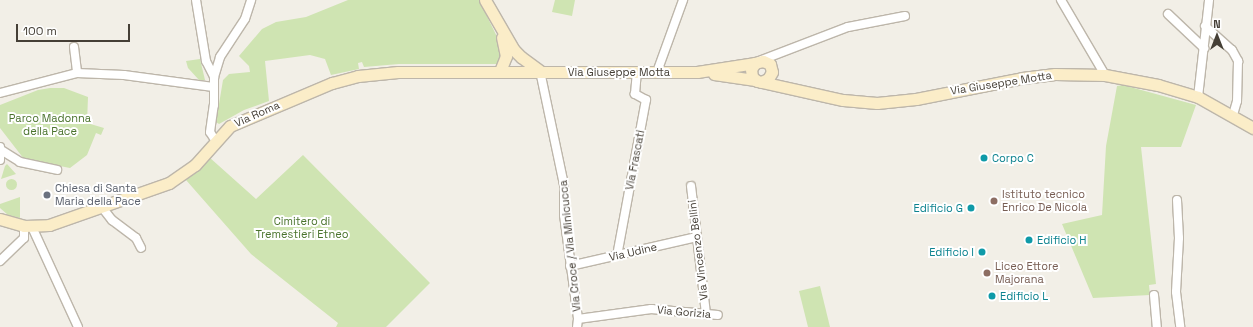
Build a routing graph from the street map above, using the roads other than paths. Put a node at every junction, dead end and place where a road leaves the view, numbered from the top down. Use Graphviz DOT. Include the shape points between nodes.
graph roads {
  1 [pos="196,0"];
  2 [pos="251,0"];
  3 [pos="485,0"];
  4 [pos="683,0"];
  5 [pos="1061,0"];
  6 [pos="1209,0"];
  7 [pos="1168,14"];
  8 [pos="905,16"];
  9 [pos="497,23"];
  10 [pos="1205,26"];
  11 [pos="74,47"];
  12 [pos="506,48"];
  13 [pos="792,48"];
  14 [pos="1204,48"];
  15 [pos="520,57"];
  16 [pos="757,62"];
  17 [pos="772,70"];
  18 [pos="500,71"];
  19 [pos="517,71"];
  20 [pos="540,71"];
  21 [pos="637,72"];
  22 [pos="657,72"];
  23 [pos="697,72"];
  24 [pos="77,73"];
  25 [pos="1105,75"];
  26 [pos="214,77"];
  27 [pos="758,81"];
  28 [pos="213,87"];
  29 [pos="0,93"];
  30 [pos="811,93"];
  31 [pos="1198,97"];
  32 [pos="1233,115"];
  33 [pos="1253,128"];
  34 [pos="215,140"];
  35 [pos="1,148"];
  36 [pos="0,160"];
  37 [pos="57,170"];
  38 [pos="690,186"];
  39 [pos="1177,200"];
  40 [pos="101,206"];
  41 [pos="0,219"];
  42 [pos="28,227"];
  43 [pos="697,237"];
  44 [pos="141,248"];
  45 [pos="617,256"];
  46 [pos="0,261"];
  47 [pos="570,266"];
  48 [pos="1154,295"];
  49 [pos="706,314"];
  50 [pos="718,315"];
  51 [pos="577,323"];
  52 [pos="78,327"];
  53 [pos="1157,327"];
  54 [pos="1180,327"];
  1 -- 26 [label="street" via="206,62"];
  2 -- 26 [label="street" via="244,19 220,57"];
  3 -- 9 [label="main road"];
  4 -- 22 [label="street"];
  5 -- 25 [label="street"];
  6 -- 10 [label="street"];
  7 -- 14 [label="street"];
  8 -- 13 [label="street" via="848,27"];
  9 -- 12 [label="main road"];
  9 -- 15 [label="main road"];
  10 -- 14 [label="street"];
  10 -- 32 [label="street" via="1232,50 1238,61 1237,101"];
  11 -- 24 [label="street"];
  12 -- 18 [label="main road" via="505,62"];
  12 -- 19 [label="main road"];
  13 -- 16 [label="street"];
  13 -- 17 [label="street"];
  14 -- 31 [label="street"];
  15 -- 19 [label="main road"];
  15 -- 20 [label="main road"];
  16 -- 17 [label="main road" via="767,62"];
  16 -- 23 [label="main road"];
  16 -- 27 [label="main road" via="751,69"];
  17 -- 27 [label="main road" via="768,79"];
  17 -- 30 [label="main road" via="781,83"];
  18 -- 19 [label="main road, Via Roma"];
  18 -- 34 [label="main road, Via Roma" via="398,72 344,79 243,119 230,126"];
  19 -- 20 [label="main road, Via Roma"];
  20 -- 21 [label="main road, Via Giuseppe Motta"];
  20 -- 47 [label="street, Via Croce / Via Minicucca" via="564,185 564,214"];
  21 -- 22 [label="main road, Via Giuseppe Motta"];
  21 -- 45 [label="street, Via Frascati" via="635,94 646,100"];
  22 -- 23 [label="main road, Via Giuseppe Motta"];
  23 -- 27 [label="main road"];
  24 -- 28 [label="street" via="124,75"];
  24 -- 29 [label="street"];
  25 -- 30 [label="main road, Via Giuseppe Motta" via="1055,74 1022,78 916,99 877,103 860,103"];
  25 -- 31 [label="main road, Via Giuseppe Motta" via="1158,85"];
  26 -- 28 [label="street"];
  27 -- 30 [label="main road"];
  28 -- 34 [label="street" via="214,105 210,132"];
  31 -- 32 [label="main road, Via Giuseppe Motta"];
  32 -- 33 [label="main road, Via Giuseppe Motta"];
  34 -- 40 [label="main road, Via Roma" via="195,165 179,178"];
  35 -- 36 [label="street"];
  35 -- 37 [label="street" via="20,162"];
  38 -- 43 [label="street, Via Vincenzo Bellini"];
  39 -- 54 [label="street" via="1179,238 1176,292"];
  40 -- 42 [label="main road, Via Roma" via="50,225"];
  40 -- 44 [label="street" via="122,229 136,238"];
  41 -- 42 [label="main road, Via Roma"];
  42 -- 46 [label="street" via="24,238"];
  42 -- 52 [label="street"];
  43 -- 45 [label="street, Via Udine"];
  43 -- 49 [label="street, Via Vincenzo Bellini"];
  45 -- 47 [label="street, Via Udine"];
  47 -- 51 [label="street, Via Croce / Via Minicucca"];
  48 -- 53 [label="street"];
  49 -- 50 [label="street, Via Gorizia"];
  49 -- 51 [label="street, Via Gorizia" via="651,309"];
}
